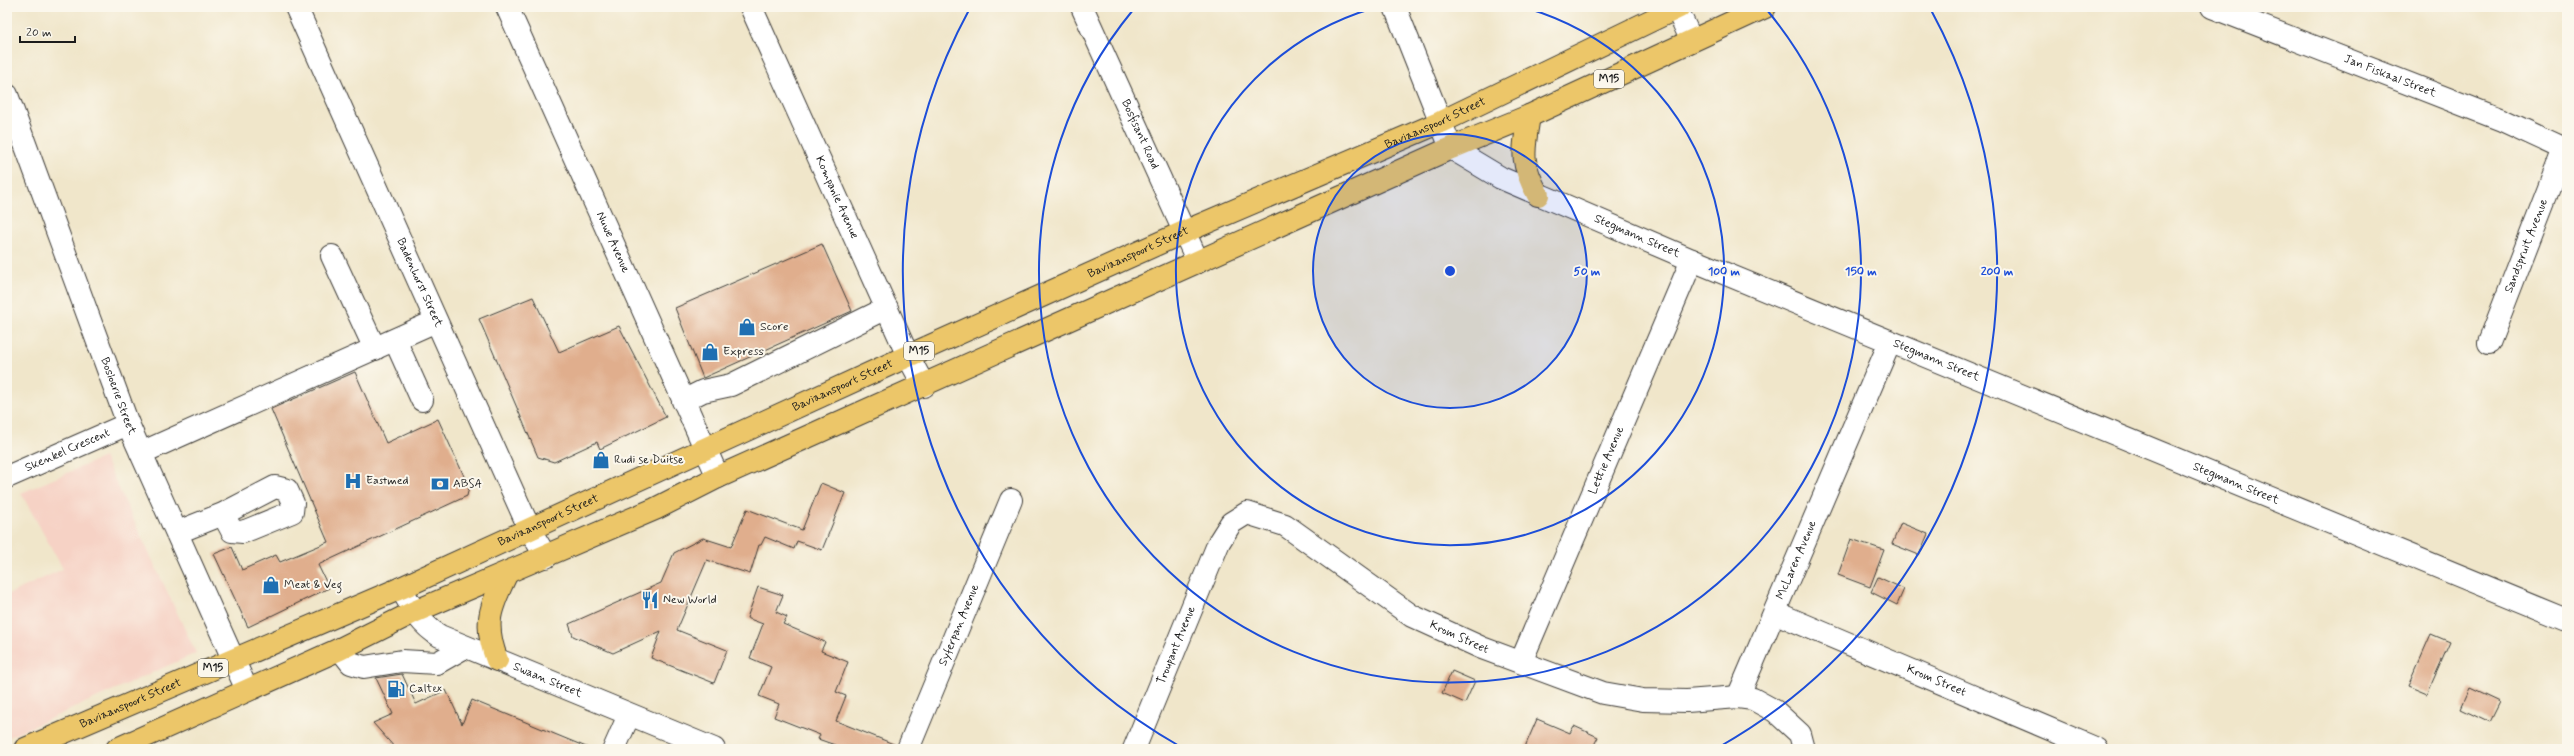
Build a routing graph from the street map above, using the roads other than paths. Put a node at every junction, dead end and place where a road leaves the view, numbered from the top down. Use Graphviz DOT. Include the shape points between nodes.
graph roads {
  1 [pos="296,7"];
  2 [pos="507,7"];
  3 [pos="751,7"];
  4 [pos="1082,7"];
  5 [pos="1395,7"];
  6 [pos="1677,7"];
  7 [pos="1765,7"];
  8 [pos="2212,7"];
  9 [pos="1691,39"];
  10 [pos="7,95"];
  11 [pos="1529,116"];
  12 [pos="1441,122"];
  13 [pos="1451,148"];
  14 [pos="2565,150"];
  15 [pos="1538,195"];
  16 [pos="1184,232"];
  17 [pos="332,256"];
  18 [pos="1692,260"];
  19 [pos="1198,262"];
  20 [pos="887,308"];
  21 [pos="436,321"];
  22 [pos="396,340"];
  23 [pos="1890,342"];
  24 [pos="2489,343"];
  25 [pos="376,349"];
  26 [pos="908,356"];
  27 [pos="924,386"];
  28 [pos="422,400"];
  29 [pos="683,401"];
  30 [pos="128,424"];
  31 [pos="704,448"];
  32 [pos="141,453"];
  33 [pos="7,476"];
  34 [pos="718,478"];
  35 [pos="1011,500"];
  36 [pos="223,514"];
  37 [pos="530,530"];
  38 [pos="178,532"];
  39 [pos="1219,542"];
  40 [pos="546,557"];
  41 [pos="506,575"];
  42 [pos="401,588"];
  43 [pos="414,612"];
  44 [pos="1776,613"];
  45 [pos="2567,620"];
  46 [pos="465,647"];
  47 [pos="340,649"];
  48 [pos="233,659"];
  49 [pos="497,660"];
  50 [pos="1521,662"];
  51 [pos="247,690"];
  52 [pos="1738,697"];
  53 [pos="629,715"];
  54 [pos="25,749"];
  55 [pos="117,749"];
  56 [pos="614,749"];
  57 [pos="714,749"];
  58 [pos="908,749"];
  59 [pos="1134,749"];
  60 [pos="1804,749"];
  61 [pos="2097,749"];
  1 -- 21 [label="street, Badenhorst Street"];
  2 -- 29 [label="street, Nuwe Avenue"];
  3 -- 20 [label="street, Kompanie Avenue"];
  4 -- 16 [label="street, Bosfisant Road"];
  5 -- 12 [label="street"];
  6 -- 9 [label="street"];
  6 -- 12 [label="main road, Baviaanspoort Street / M15"];
  7 -- 9 [label="main road, M15"];
  8 -- 14 [label="street, Jan Fiskaal Street" via="2502,120"];
  9 -- 11 [label="main road, M15"];
  10 -- 30 [label="street, Bosloerie Street"];
  11 -- 13 [label="main road, M15"];
  11 -- 15 [label="main road" via="1523,154 1525,167"];
  12 -- 13 [label="street"];
  12 -- 16 [label="main road, Baviaanspoort Street / M15"];
  13 -- 15 [label="street, Stegmann Street" via="1501,178"];
  13 -- 19 [label="main road, M15"];
  14 -- 24 [label="street, Sandspruit Avenue"];
  15 -- 18 [label="street, Stegmann Street"];
  16 -- 19 [label="street, Bosfisant Road"];
  16 -- 26 [label="main road, Baviaanspoort Street / M15"];
  17 -- 25 [label="street"];
  18 -- 23 [label="street, Stegmann Street"];
  18 -- 50 [label="street, Lettie Avenue"];
  19 -- 27 [label="main road, M15"];
  20 -- 26 [label="street, Kompanie Avenue"];
  20 -- 29 [label="street" via="731,385 703,391"];
  21 -- 22 [label="street"];
  21 -- 37 [label="street, Badenhorst Street"];
  22 -- 25 [label="street"];
  22 -- 28 [label="street"];
  23 -- 44 [label="street, McLaren Avenue"];
  23 -- 45 [label="street, Stegmann Street"];
  25 -- 32 [label="street"];
  26 -- 27 [label="street, Kompanie Avenue"];
  26 -- 31 [label="main road, Baviaanspoort Street / M15"];
  27 -- 34 [label="main road, M15"];
  29 -- 31 [label="street, Nuwe Avenue"];
  30 -- 32 [label="street, Bosloerie Street"];
  30 -- 33 [label="street, Skenkel Crescent"];
  31 -- 34 [label="street, Nuwe Avenue"];
  31 -- 37 [label="main road, Baviaanspoort Street / M15"];
  32 -- 38 [label="street, Bosloerie Street"];
  34 -- 40 [label="main road, M15"];
  35 -- 58 [label="street, Syferpan Avenue"];
  36 -- 38 [label="street"];
  37 -- 40 [label="street, Badenhorst Street"];
  37 -- 42 [label="main road, Baviaanspoort Street / M15"];
  38 -- 48 [label="street, Bosloerie Street"];
  39 -- 50 [label="street, Krom Street" via="1231,523 1247,513 1285,525 1412,616"];
  39 -- 59 [label="street, Troupant Avenue"];
  40 -- 41 [label="main road, M15"];
  41 -- 43 [label="main road, M15"];
  41 -- 49 [label="main road" via="490,614 489,635"];
  42 -- 43 [label="street, Swaan Street"];
  42 -- 48 [label="main road, Baviaanspoort Street / M15"];
  43 -- 46 [label="street, Swaan Street" via="426,628"];
  43 -- 47 [label="main road, M15"];
  44 -- 52 [label="street, McLaren Avenue"];
  44 -- 61 [label="street, Krom Street"];
  46 -- 47 [label="street" via="437,663 415,660 364,668 351,663"];
  46 -- 49 [label="street, Swaan Street"];
  47 -- 51 [label="main road, M15"];
  48 -- 51 [label="street, Bosloerie Street"];
  48 -- 54 [label="main road, Baviaanspoort Street / M15"];
  49 -- 53 [label="street, Swaan Street"];
  50 -- 52 [label="street, Krom Street" via="1603,693 1643,700 1687,701"];
  51 -- 55 [label="main road, M15"];
  52 -- 60 [label="street" via="1753,699 1775,711 1800,734"];
  53 -- 56 [label="street"];
  53 -- 57 [label="street, Swaan Street"];
}
